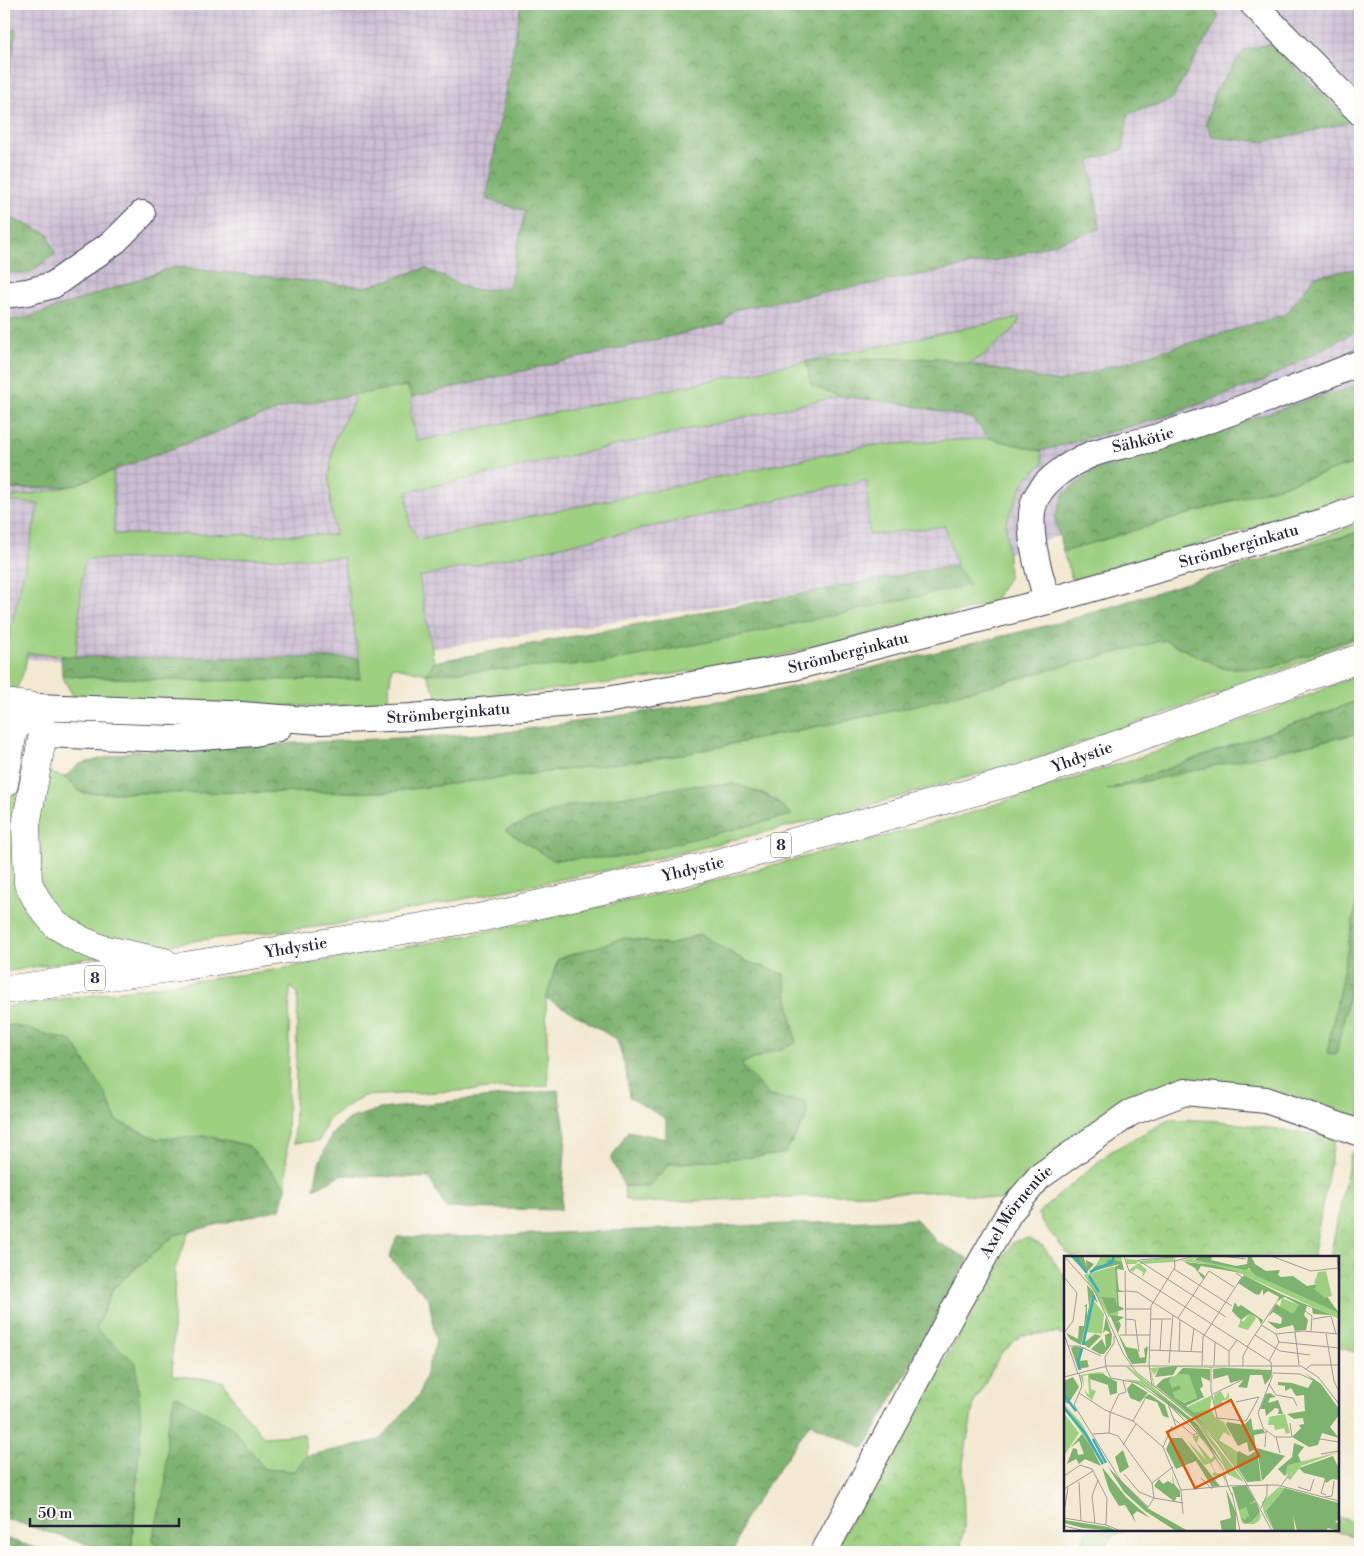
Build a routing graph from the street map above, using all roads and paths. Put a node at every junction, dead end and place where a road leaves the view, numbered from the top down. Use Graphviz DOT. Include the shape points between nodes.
graph roads {
  1 [pos="1253,4"];
  2 [pos="1360,112"];
  3 [pos="142,214"];
  4 [pos="4,295"];
  5 [pos="1360,363"];
  6 [pos="1360,508"];
  7 [pos="1048,601"];
  8 [pos="1360,658"];
  9 [pos="4,704"];
  10 [pos="35,708"];
  11 [pos="321,721"];
  12 [pos="8,729"];
  13 [pos="43,734"];
  14 [pos="4,784"];
  15 [pos="185,966"];
  16 [pos="4,990"];
  17 [pos="1360,1133"];
  18 [pos="824,1552"];
  1 -- 2 [label="street"];
  3 -- 4 [label="street" via="115,241 53,285"];
  5 -- 7 [label="street, Sähkötie" via="1156,438 1091,454 1054,475 1036,498 1031,520 1039,574"];
  6 -- 7 [label="street, Strömberginkatu" via="1323,522"];
  7 -- 11 [label="street, Strömberginkatu" via="794,667 606,700 411,717"];
  8 -- 15 [label="main road, Yhdystie / 8" via="1024,778 700,868 483,917"];
  9 -- 10 [label="main road, Strömberginkatu"];
  10 -- 11 [label="street, Strömberginkatu" via="228,714"];
  10 -- 12 [label="main road"];
  10 -- 13 [label="main road"];
  11 -- 13 [label="street, Strömberginkatu" via="254,732 174,738"];
  12 -- 13 [label="main road, Strömberginkatu"];
  12 -- 14 [label="main road"];
  13 -- 15 [label="main road" via="26,825 28,883 39,904 56,925 102,949"];
  15 -- 16 [label="main road, Yhdystie / 8"];
  17 -- 18 [label="street, Axel Mörnentie" via="1266,1100 1186,1092 1130,1113 1039,1177 1009,1213"];
}
